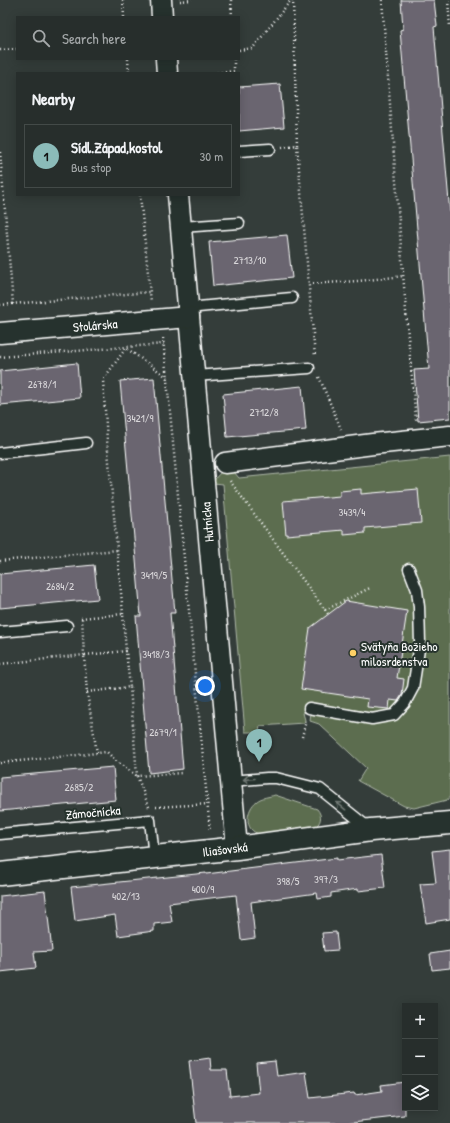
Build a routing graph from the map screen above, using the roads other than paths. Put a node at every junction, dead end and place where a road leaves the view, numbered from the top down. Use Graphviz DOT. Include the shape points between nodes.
graph roads {
  1 [pos="161,0"];
  2 [pos="162,16"];
  3 [pos="166,60"];
  4 [pos="167,72"];
  5 [pos="270,149"];
  6 [pos="240,151"];
  7 [pos="178,196"];
  8 [pos="239,223"];
  9 [pos="181,227"];
  10 [pos="292,298"];
  11 [pos="189,313"];
  12 [pos="0,333"];
  13 [pos="312,369"];
  14 [pos="194,376"];
  15 [pos="450,436"];
  16 [pos="86,443"];
  17 [pos="0,453"];
  18 [pos="225,469"];
  19 [pos="409,570"];
  20 [pos="67,626"];
  21 [pos="0,632"];
  22 [pos="309,708"];
  23 [pos="230,781"];
  24 [pos="450,824"];
  25 [pos="371,830"];
  26 [pos="0,834"];
  27 [pos="237,848"];
  28 [pos="154,857"];
  29 [pos="0,874"];
  1 -- 2 [label="street"];
  3 -- 4 [label="street"];
  5 -- 6 [label="lane"];
  7 -- 9 [label="street, Hutnícka"];
  8 -- 9 [label="lane"];
  9 -- 11 [label="street, Hutnícka"];
  10 -- 11 [label="lane"];
  11 -- 12 [label="street, Stolárska" via="155,320"];
  11 -- 14 [label="street, Hutnícka"];
  13 -- 14 [label="lane"];
  14 -- 23 [label="street, Hutnícka"];
  15 -- 18 [label="street" via="344,447"];
  16 -- 17 [label="lane"];
  19 -- 22 [label="lane" via="417,590 420,644 413,688 405,703 394,715 372,720"];
  20 -- 21 [label="lane"];
  25 -- 23 [label="lane, one-way" via="320,789 276,778"];
  23 -- 27 [label="street, Hutnícka"];
  24 -- 25 [label="street, Iliašovská"];
  25 -- 27 [label="street, Iliašovská"];
  26 -- 28 [label="lane, Zámočnícka" via="150,820"];
  27 -- 28 [label="street, Iliašovská"];
  28 -- 29 [label="street, Iliašovská"];
}
